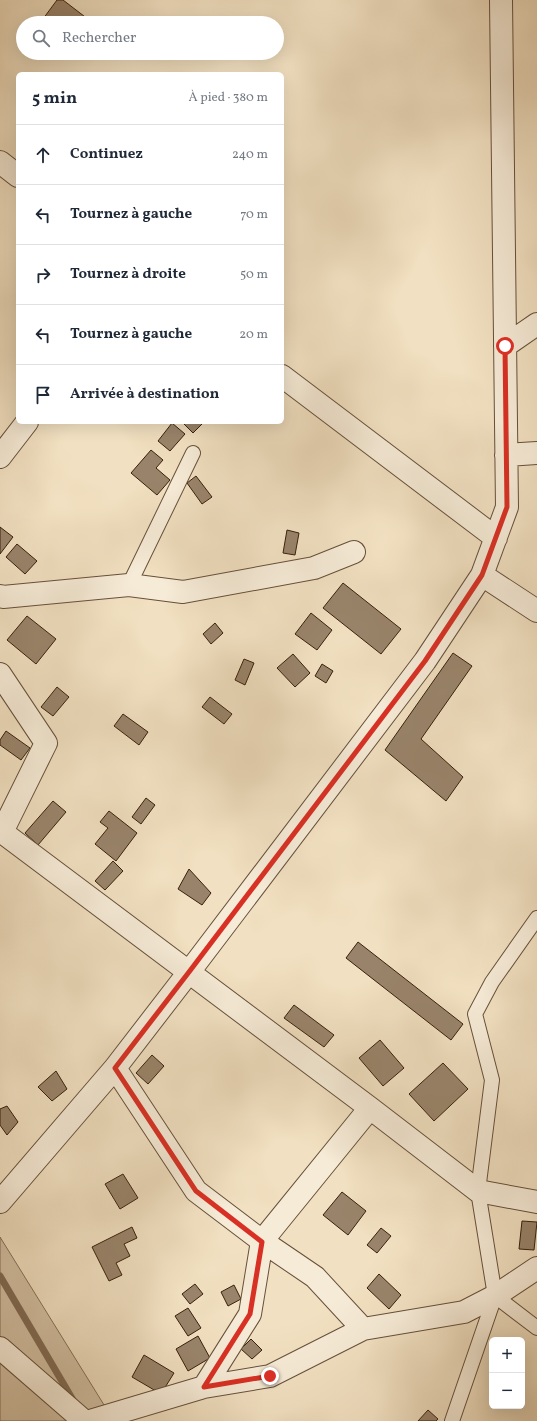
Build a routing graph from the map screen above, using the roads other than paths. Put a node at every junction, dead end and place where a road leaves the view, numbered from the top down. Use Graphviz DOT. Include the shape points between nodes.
graph roads {
  1 [pos="501,0"];
  2 [pos="0,162"];
  3 [pos="16,174"];
  4 [pos="537,324"];
  5 [pos="505,346"];
  6 [pos="284,378"];
  7 [pos="25,424"];
  8 [pos="193,453"];
  9 [pos="537,453"];
  10 [pos="506,455"];
  11 [pos="0,457"];
  12 [pos="496,538"];
  13 [pos="354,552"];
  14 [pos="482,575"];
  15 [pos="129,585"];
  16 [pos="0,596"];
  17 [pos="537,610"];
  18 [pos="0,674"];
  19 [pos="537,918"];
  20 [pos="189,972"];
  21 [pos="115,1068"];
  22 [pos="370,1108"];
  23 [pos="478,1191"];
  24 [pos="0,1202"];
  25 [pos="537,1202"];
  26 [pos="262,1242"];
  27 [pos="537,1268"];
  28 [pos="495,1296"];
  29 [pos="537,1328"];
  30 [pos="363,1329"];
  31 [pos="0,1348"];
  32 [pos="204,1387"];
  33 [pos="84,1421"];
  34 [pos="90,1421"];
  35 [pos="452,1421"];
  1 -- 5 [label="street"];
  2 -- 3 [label="street"];
  4 -- 5 [label="street"];
  5 -- 10 [label="street"];
  6 -- 12 [label="street"];
  7 -- 11 [label="street"];
  8 -- 15 [label="lane"];
  9 -- 10 [label="street"];
  10 -- 12 [label="street" via="507,507"];
  12 -- 14 [label="street"];
  13 -- 15 [label="street" via="314,568 182,592"];
  14 -- 17 [label="street"];
  14 -- 20 [label="street" via="425,661"];
  15 -- 16 [label="street"];
  18 -- 20 [label="street" via="46,743 2,832"];
  19 -- 23 [label="lane" via="492,982 475,1014 492,1080"];
  20 -- 21 [label="street"];
  20 -- 22 [label="street"];
  21 -- 24 [label="street"];
  21 -- 26 [label="street" via="196,1191"];
  22 -- 23 [label="street"];
  22 -- 26 [label="street"];
  23 -- 25 [label="street"];
  23 -- 28 [label="lane"];
  26 -- 30 [label="street" via="315,1277"];
  26 -- 32 [label="street" via="250,1314"];
  27 -- 28 [label="street"];
  28 -- 29 [label="lane"];
  28 -- 30 [label="street" via="464,1312"];
  28 -- 35 [label="lane"];
  30 -- 32 [label="street" via="270,1376"];
  31 -- 33 [label="street"];
  32 -- 34 [label="street"];
}
